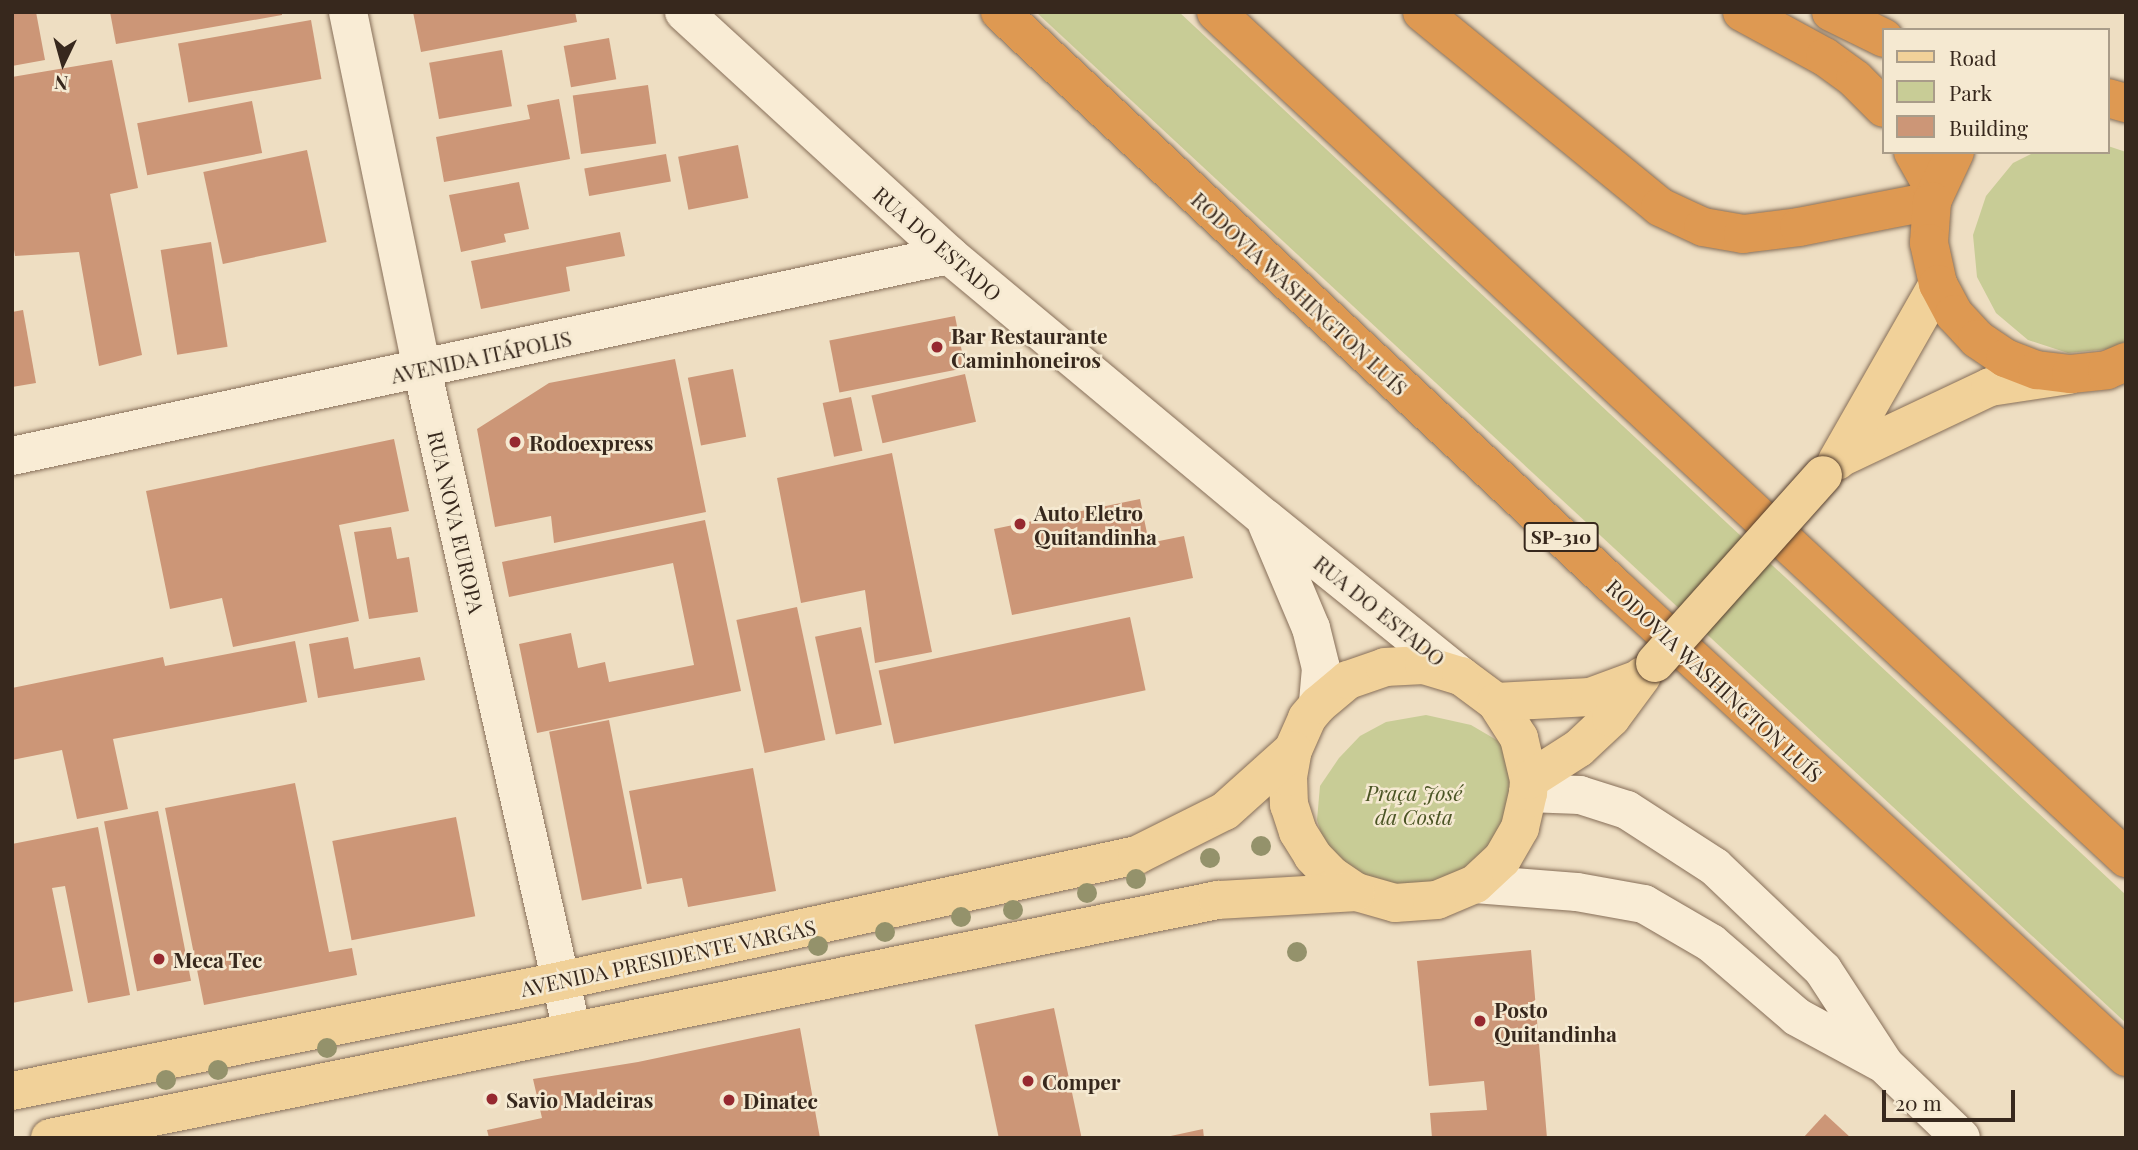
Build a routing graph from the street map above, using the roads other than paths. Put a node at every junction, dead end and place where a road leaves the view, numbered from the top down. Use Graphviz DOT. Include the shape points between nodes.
graph roads {
  1 [pos="348,12"];
  2 [pos="684,12"];
  3 [pos="1000,12"];
  4 [pos="1216,12"];
  5 [pos="1422,12"];
  6 [pos="1742,12"];
  7 [pos="1830,12"];
  8 [pos="1882,37"];
  9 [pos="1882,106"];
  10 [pos="1914,154"];
  11 [pos="1954,154"];
  12 [pos="1934,196"];
  13 [pos="949,255"];
  14 [pos="1938,284"];
  15 [pos="2126,362"];
  16 [pos="422,369"];
  17 [pos="2071,374"];
  18 [pos="12,456"];
  19 [pos="1833,466"];
  20 [pos="1265,518"];
  21 [pos="1647,671"];
  22 [pos="1461,677"];
  23 [pos="1496,702"];
  24 [pos="1318,705"];
  25 [pos="1293,750"];
  26 [pos="1529,786"];
  27 [pos="2126,858"];
  28 [pos="1475,884"];
  29 [pos="1356,891"];
  30 [pos="560,981"];
  31 [pos="572,1031"];
  32 [pos="2126,1057"];
  33 [pos="1885,1065"];
  34 [pos="12,1091"];
  35 [pos="50,1138"];
  36 [pos="1961,1138"];
  1 -- 16 [label="street, RUA NOVA EUROPA"];
  2 -- 13 [label="street, RUA DO ESTADO"];
  3 -- 32 [label="highway, RODOVIA WASHINGTON LUÍS / SP-310"];
  4 -- 27 [label="highway"];
  5 -- 12 [label="highway" via="1660,207 1703,227 1754,233"];
  6 -- 9 [label="highway" via="1825,57"];
  7 -- 8 [label="highway"];
  10 -- 12 [label="highway"];
  11 -- 12 [label="highway"];
  12 -- 14 [label="highway" via="1929,243"];
  13 -- 16 [label="street, AVENIDA ITÁPOLIS"];
  13 -- 20 [label="street, RUA DO ESTADO"];
  14 -- 17 [label="highway" via="1954,314 1977,339 2005,358 2037,370"];
  14 -- 19 [label="main road"];
  15 -- 17 [label="highway" via="2107,370"];
  16 -- 18 [label="street, AVENIDA ITÁPOLIS"];
  16 -- 30 [label="street, RUA NOVA EUROPA"];
  17 -- 19 [label="main road" via="1990,387"];
  19 -- 21 [label="main road, bridge"];
  20 -- 22 [label="street, RUA DO ESTADO"];
  20 -- 24 [label="street, RUA DO ESTADO" via="1311,628 1321,668"];
  21 -- 23 [label="main road" via="1590,697"];
  21 -- 26 [label="main road" via="1611,718"];
  22 -- 23 [label="main road"];
  22 -- 24 [label="main road" via="1424,665 1385,667 1348,680"];
  23 -- 26 [label="main road" via="1519,738"];
  24 -- 25 [label="main road"];
  25 -- 29 [label="main road" via="1289,805 1298,832 1312,856"];
  25 -- 30 [label="main road, AVENIDA PRESIDENTE VARGAS" via="1225,811 1137,855"];
  26 -- 28 [label="main road" via="1520,828 1502,859"];
  26 -- 33 [label="street" via="1627,810 1715,867 1823,970"];
  28 -- 29 [label="main road" via="1437,900 1395,903"];
  28 -- 33 [label="street" via="1577,892 1644,904 1711,943 1797,1017"];
  29 -- 31 [label="main road" via="1218,900"];
  30 -- 31 [label="street, RUA NOVA EUROPA"];
  30 -- 34 [label="main road, AVENIDA PRESIDENTE VARGAS"];
  31 -- 35 [label="main road"];
  33 -- 36 [label="street"];
}
